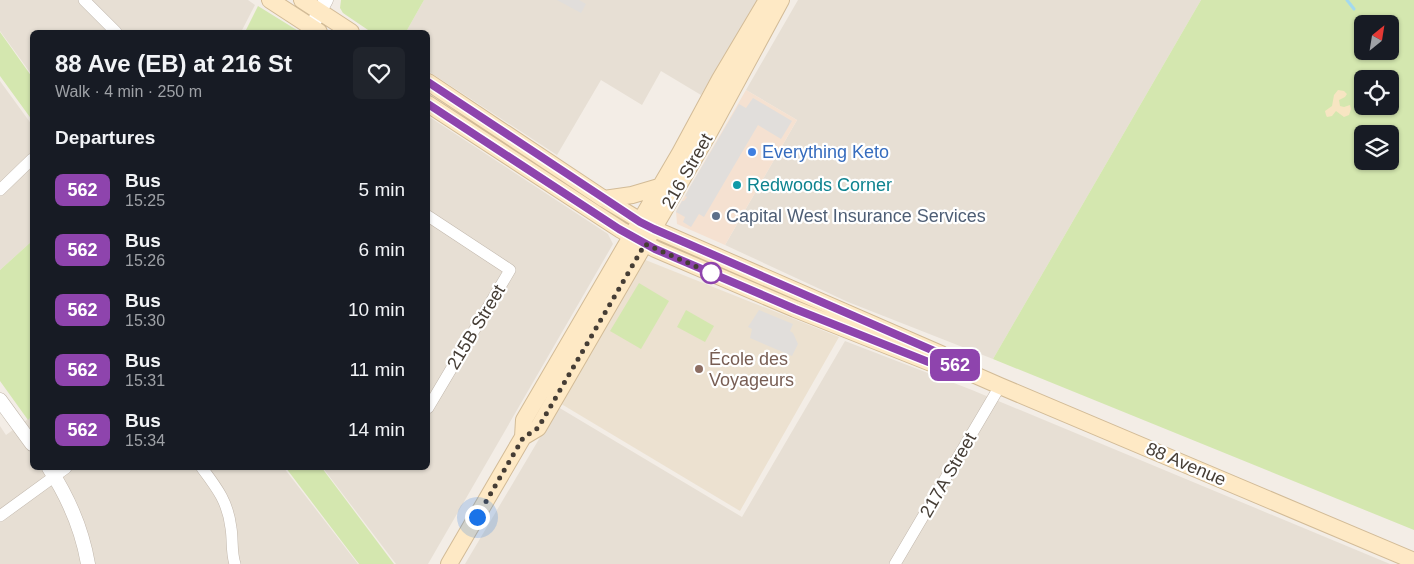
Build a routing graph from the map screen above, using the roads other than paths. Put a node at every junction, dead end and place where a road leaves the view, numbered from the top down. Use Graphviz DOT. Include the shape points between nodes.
graph roads {
  1 [pos="84,0"];
  2 [pos="270,0"];
  3 [pos="302,0"];
  4 [pos="767,0"];
  5 [pos="780,0"];
  6 [pos="323,6"];
  7 [pos="114,30"];
  8 [pos="315,30"];
  9 [pos="350,30"];
  10 [pos="430,83"];
  11 [pos="430,105"];
  12 [pos="30,161"];
  13 [pos="659,187"];
  14 [pos="0,190"];
  15 [pos="604,199"];
  16 [pos="430,217"];
  17 [pos="647,226"];
  18 [pos="638,240"];
  19 [pos="959,368"];
  20 [pos="1000,386"];
  21 [pos="0,400"];
  22 [pos="430,405"];
  23 [pos="30,441"];
  24 [pos="203,470"];
  25 [pos="52,472"];
  26 [pos="0,516"];
  27 [pos="1414,561"];
  28 [pos="88,564"];
  29 [pos="235,564"];
  30 [pos="449,564"];
  31 [pos="896,564"];
  1 -- 7 [label="street"];
  2 -- 8 [label="main road"];
  3 -- 6 [label="main road"];
  4 -- 13 [label="main road, 216 Street"];
  5 -- 17 [label="main road, 216 Street" via="710,131"];
  6 -- 8 [label="street"];
  6 -- 9 [label="main road"];
  10 -- 15 [label="main road, 88 Avenue"];
  11 -- 18 [label="main road, 88 Avenue"];
  12 -- 14 [label="street"];
  13 -- 15 [label="main road"];
  13 -- 17 [label="main road, 216 Street"];
  15 -- 17 [label="main road, 88 Avenue"];
  16 -- 22 [label="street, 215B Street" via="510,270"];
  17 -- 18 [label="main road, 216 Street"];
  17 -- 19 [label="main road, 88 Avenue" via="941,354"];
  18 -- 19 [label="main road, 88 Avenue" via="795,309 936,365"];
  18 -- 30 [label="main road, 216 Street" via="524,420 523,438"];
  19 -- 20 [label="main road, 88 Avenue"];
  20 -- 27 [label="main road, 88 Avenue"];
  20 -- 31 [label="street, 217A Street"];
  21 -- 23 [label="street"];
  24 -- 29 [label="street" via="224,500 232,528"];
  25 -- 26 [label="street"];
  25 -- 28 [label="street" via="75,516"];
}
